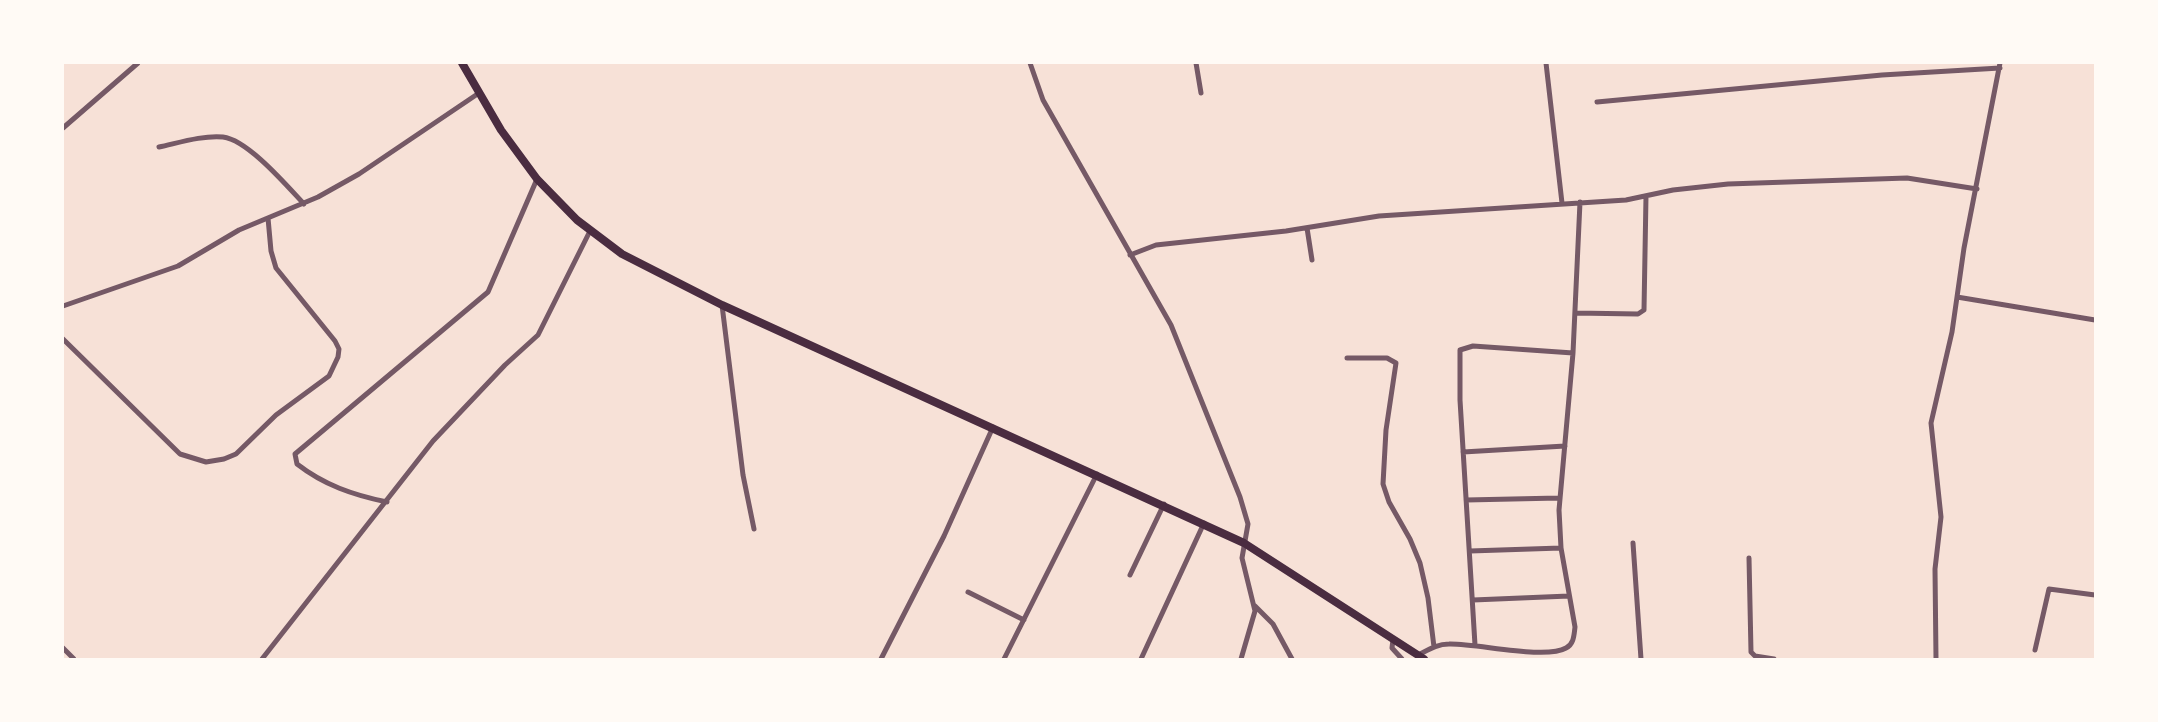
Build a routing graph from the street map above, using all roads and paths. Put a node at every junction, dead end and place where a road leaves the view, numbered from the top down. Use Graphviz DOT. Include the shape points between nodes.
graph roads {
  1 [pos="138,63"];
  2 [pos="462,63"];
  3 [pos="1030,63"];
  4 [pos="1196,63"];
  5 [pos="1546,63"];
  6 [pos="2000,65"];
  7 [pos="479,93"];
  8 [pos="1201,93"];
  9 [pos="1598,102"];
  10 [pos="63,128"];
  11 [pos="159,147"];
  12 [pos="537,179"];
  13 [pos="1977,189"];
  14 [pos="1646,196"];
  15 [pos="1580,202"];
  16 [pos="1562,203"];
  17 [pos="304,204"];
  18 [pos="268,218"];
  19 [pos="1307,228"];
  20 [pos="590,231"];
  21 [pos="1130,255"];
  22 [pos="1312,260"];
  23 [pos="1957,297"];
  24 [pos="722,305"];
  25 [pos="63,306"];
  26 [pos="1575,313"];
  27 [pos="2095,320"];
  28 [pos="63,339"];
  29 [pos="1573,353"];
  30 [pos="1347,358"];
  31 [pos="993,427"];
  32 [pos="1565,446"];
  33 [pos="1463,452"];
  34 [pos="1097,474"];
  35 [pos="1559,498"];
  36 [pos="1466,500"];
  37 [pos="387,501"];
  38 [pos="1164,504"];
  39 [pos="1204,523"];
  40 [pos="754,529"];
  41 [pos="1244,543"];
  42 [pos="1633,543"];
  43 [pos="1561,548"];
  44 [pos="1470,551"];
  45 [pos="1749,558"];
  46 [pos="1130,575"];
  47 [pos="968,592"];
  48 [pos="2095,595"];
  49 [pos="1569,596"];
  50 [pos="1473,600"];
  51 [pos="1255,606"];
  52 [pos="1024,620"];
  53 [pos="1393,639"];
  54 [pos="1475,645"];
  55 [pos="1434,647"];
  56 [pos="63,648"];
  57 [pos="2035,650"];
  58 [pos="1421,657"];
  59 [pos="75,659"];
  60 [pos="262,659"];
  61 [pos="881,659"];
  62 [pos="1004,659"];
  63 [pos="1141,659"];
  64 [pos="1241,659"];
  65 [pos="1292,659"];
  66 [pos="1402,659"];
  67 [pos="1641,659"];
  68 [pos="1774,659"];
  69 [pos="1936,659"];
  1 -- 10 [label="street"];
  2 -- 7 [label="main road"];
  3 -- 21 [label="street" via="1043,100"];
  4 -- 8 [label="street"];
  5 -- 16 [label="street"];
  6 -- 9 [label="street"];
  6 -- 13 [label="street"];
  7 -- 12 [label="main road" via="508,142"];
  7 -- 17 [label="street" via="351,178"];
  11 -- 17 [label="street" via="213,137 230,139 253,154"];
  12 -- 20 [label="main road"];
  12 -- 37 [label="street" via="492,286 484,296 295,454 297,464 329,485"];
  13 -- 14 [label="street" via="1930,180 1888,178 1728,184"];
  13 -- 23 [label="street"];
  14 -- 15 [label="street"];
  14 -- 26 [label="street" via="1644,310 1638,314"];
  15 -- 16 [label="street"];
  15 -- 26 [label="street"];
  16 -- 19 [label="street" via="1397,213"];
  17 -- 18 [label="street"];
  18 -- 25 [label="street" via="239,230 178,266"];
  18 -- 28 [label="street" via="270,251 276,268 335,341 338,357 329,376 276,415 231,456 206,462 180,454"];
  19 -- 21 [label="street" via="1172,243"];
  19 -- 22 [label="street"];
  20 -- 24 [label="main road" via="640,265"];
  20 -- 37 [label="street" via="538,335 433,441"];
  21 -- 41 [label="street" via="1171,325 1221,443 1246,513"];
  23 -- 27 [label="street"];
  23 -- 69 [label="street" via="1931,423 1941,517 1935,569"];
  24 -- 31 [label="main road"];
  24 -- 40 [label="street" via="743,475"];
  26 -- 29 [label="street"];
  29 -- 32 [label="street"];
  29 -- 33 [label="street" via="1462,348 1458,358"];
  30 -- 55 [label="street" via="1389,358 1396,364 1383,484 1420,563"];
  31 -- 34 [label="main road"];
  31 -- 61 [label="street" via="944,536"];
  32 -- 33 [label="street"];
  32 -- 35 [label="street"];
  33 -- 36 [label="street"];
  34 -- 38 [label="main road"];
  34 -- 52 [label="street"];
  35 -- 36 [label="street"];
  35 -- 43 [label="street"];
  36 -- 44 [label="street"];
  37 -- 60 [label="street"];
  38 -- 39 [label="main road"];
  38 -- 46 [label="street"];
  39 -- 41 [label="main road"];
  39 -- 63 [label="street"];
  41 -- 51 [label="street" via="1242,558"];
  41 -- 53 [label="main road"];
  42 -- 67 [label="street"];
  43 -- 44 [label="street"];
  43 -- 49 [label="street"];
  44 -- 50 [label="street"];
  45 -- 68 [label="street" via="1751,652"];
  47 -- 52 [label="street"];
  48 -- 57 [label="street" via="2049,589"];
  49 -- 50 [label="street"];
  49 -- 54 [label="street" via="1574,633 1564,649"];
  50 -- 54 [label="street"];
  51 -- 64 [label="street"];
  51 -- 65 [label="street" via="1272,624"];
  52 -- 62 [label="street"];
  53 -- 58 [label="main road"];
  53 -- 66 [label="street" via="1392,648"];
  54 -- 55 [label="street"];
  55 -- 58 [label="street"];
  56 -- 59 [label="street"];
}
